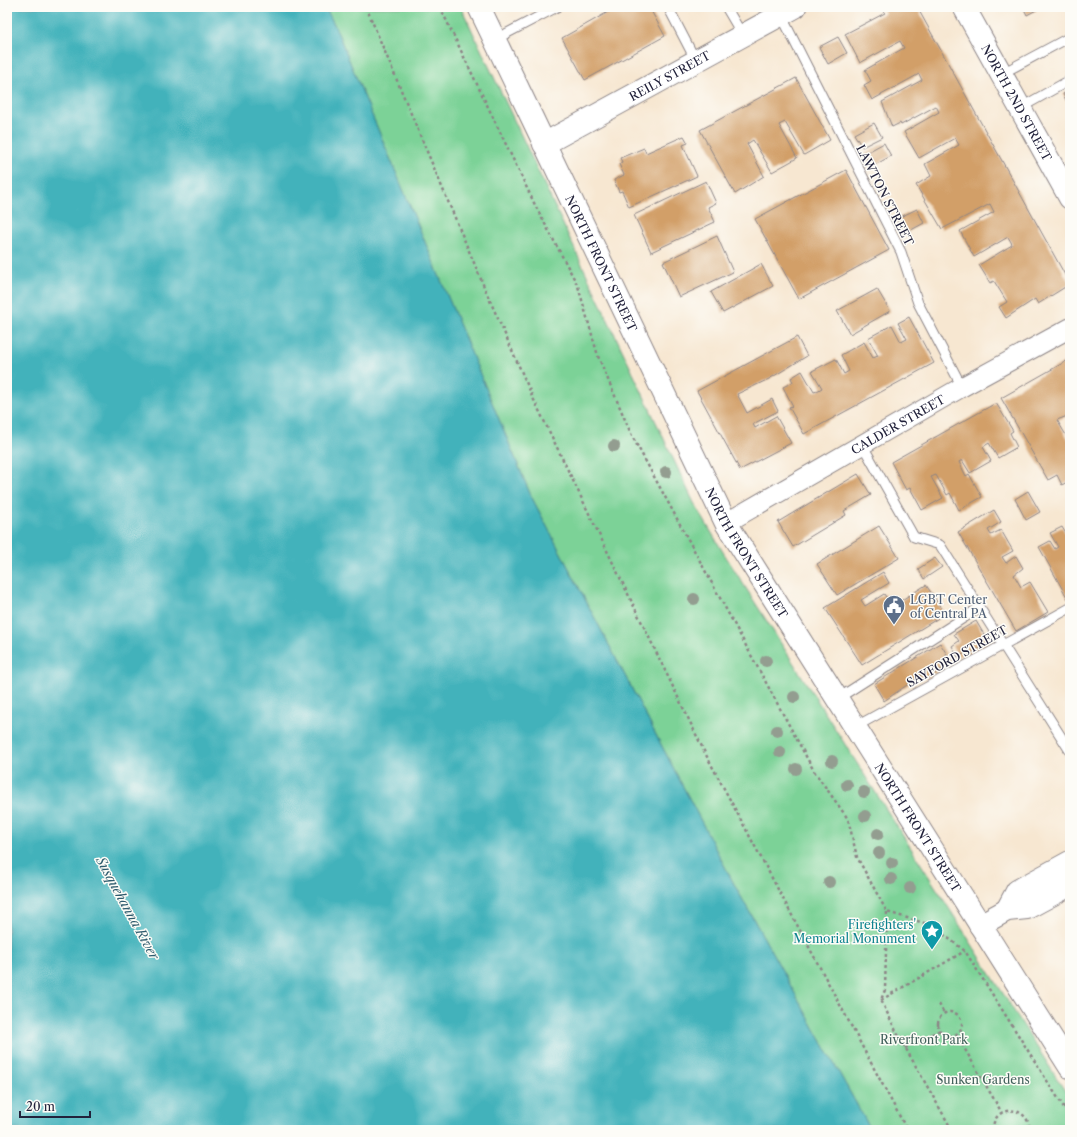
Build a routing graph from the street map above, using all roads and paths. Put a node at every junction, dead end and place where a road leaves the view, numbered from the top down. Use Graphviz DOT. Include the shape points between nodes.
graph roads {
  1 [pos="366,7"];
  2 [pos="440,7"];
  3 [pos="479,7"];
  4 [pos="557,7"];
  5 [pos="668,7"];
  6 [pos="726,7"];
  7 [pos="964,7"];
  8 [pos="788,11"];
  9 [pos="743,36"];
  10 [pos="1069,39"];
  11 [pos="494,40"];
  12 [pos="696,61"];
  13 [pos="1002,74"];
  14 [pos="1070,80"];
  15 [pos="1020,108"];
  16 [pos="544,144"];
  17 [pos="1070,198"];
  18 [pos="1070,328"];
  19 [pos="962,387"];
  20 [pos="863,446"];
  21 [pos="726,523"];
  22 [pos="979,608"];
  23 [pos="1070,608"];
  24 [pos="1003,644"];
  25 [pos="837,700"];
  26 [pos="855,727"];
  27 [pos="1070,751"];
  28 [pos="1070,862"];
  29 [pos="1070,885"];
  30 [pos="1006,910"];
  31 [pos="887,912"];
  32 [pos="980,925"];
  33 [pos="965,951"];
  34 [pos="881,1000"];
  35 [pos="939,1004"];
  36 [pos="944,1013"];
  37 [pos="940,1030"];
  38 [pos="956,1034"];
  39 [pos="905,1048"];
  40 [pos="1070,1066"];
  41 [pos="1002,1113"];
  42 [pos="1070,1117"];
  43 [pos="908,1130"];
  44 [pos="952,1130"];
  45 [pos="993,1130"];
  46 [pos="1030,1130"];
  1 -- 43 [label="path" via="484,289 534,400 705,753"];
  2 -- 31 [label="path" via="536,207 578,286 598,356 632,436 814,771 848,819 857,857"];
  3 -- 11 [label="main road, NORTH FRONT STREET"];
  4 -- 11 [label="lane"];
  5 -- 12 [label="lane"];
  6 -- 9 [label="lane"];
  7 -- 13 [label="main road, NORTH 2ND STREET"];
  8 -- 9 [label="main road, REILY STREET"];
  8 -- 19 [label="lane, LAWTON STREET" via="901,252 918,303"];
  9 -- 12 [label="main road, REILY STREET"];
  10 -- 13 [label="lane"];
  11 -- 16 [label="main road, NORTH FRONT STREET"];
  12 -- 16 [label="main road, REILY STREET"];
  13 -- 15 [label="main road, NORTH 2ND STREET"];
  14 -- 15 [label="lane"];
  15 -- 17 [label="main road, NORTH 2ND STREET"];
  16 -- 21 [label="main road, NORTH FRONT STREET"];
  18 -- 19 [label="street, CALDER STREET"];
  19 -- 20 [label="street, CALDER STREET"];
  20 -- 21 [label="street, CALDER STREET"];
  20 -- 22 [label="lane" via="914,537 940,545"];
  21 -- 25 [label="main road, NORTH FRONT STREET"];
  22 -- 24 [label="lane"];
  22 -- 25 [label="lane"];
  23 -- 24 [label="lane, SAYFORD STREET"];
  24 -- 26 [label="lane, SAYFORD STREET"];
  24 -- 27 [label="lane"];
  25 -- 26 [label="main road, NORTH FRONT STREET"];
  26 -- 32 [label="main road, NORTH FRONT STREET"];
  28 -- 30 [label="main road" via="1018,891"];
  29 -- 30 [label="main road" via="1027,908"];
  30 -- 32 [label="main road"];
  31 -- 33 [label="path" via="931,925"];
  31 -- 34 [label="path" via="885,990"];
  32 -- 40 [label="main road, NORTH FRONT STREET"];
  33 -- 34 [label="path"];
  33 -- 42 [label="path"];
  34 -- 39 [label="path"];
  35 -- 36 [label="path"];
  36 -- 37 [label="path" via="938,1022"];
  36 -- 38 [label="path" via="952,1011 962,1019 962,1027"];
  37 -- 38 [label="path" via="946,1035"];
  37 -- 39 [label="path"];
  38 -- 41 [label="path"];
  39 -- 44 [label="path"];
  41 -- 45 [label="path" via="994,1122"];
  41 -- 46 [label="path" via="1013,1110 1024,1114 1030,1124"];
}
